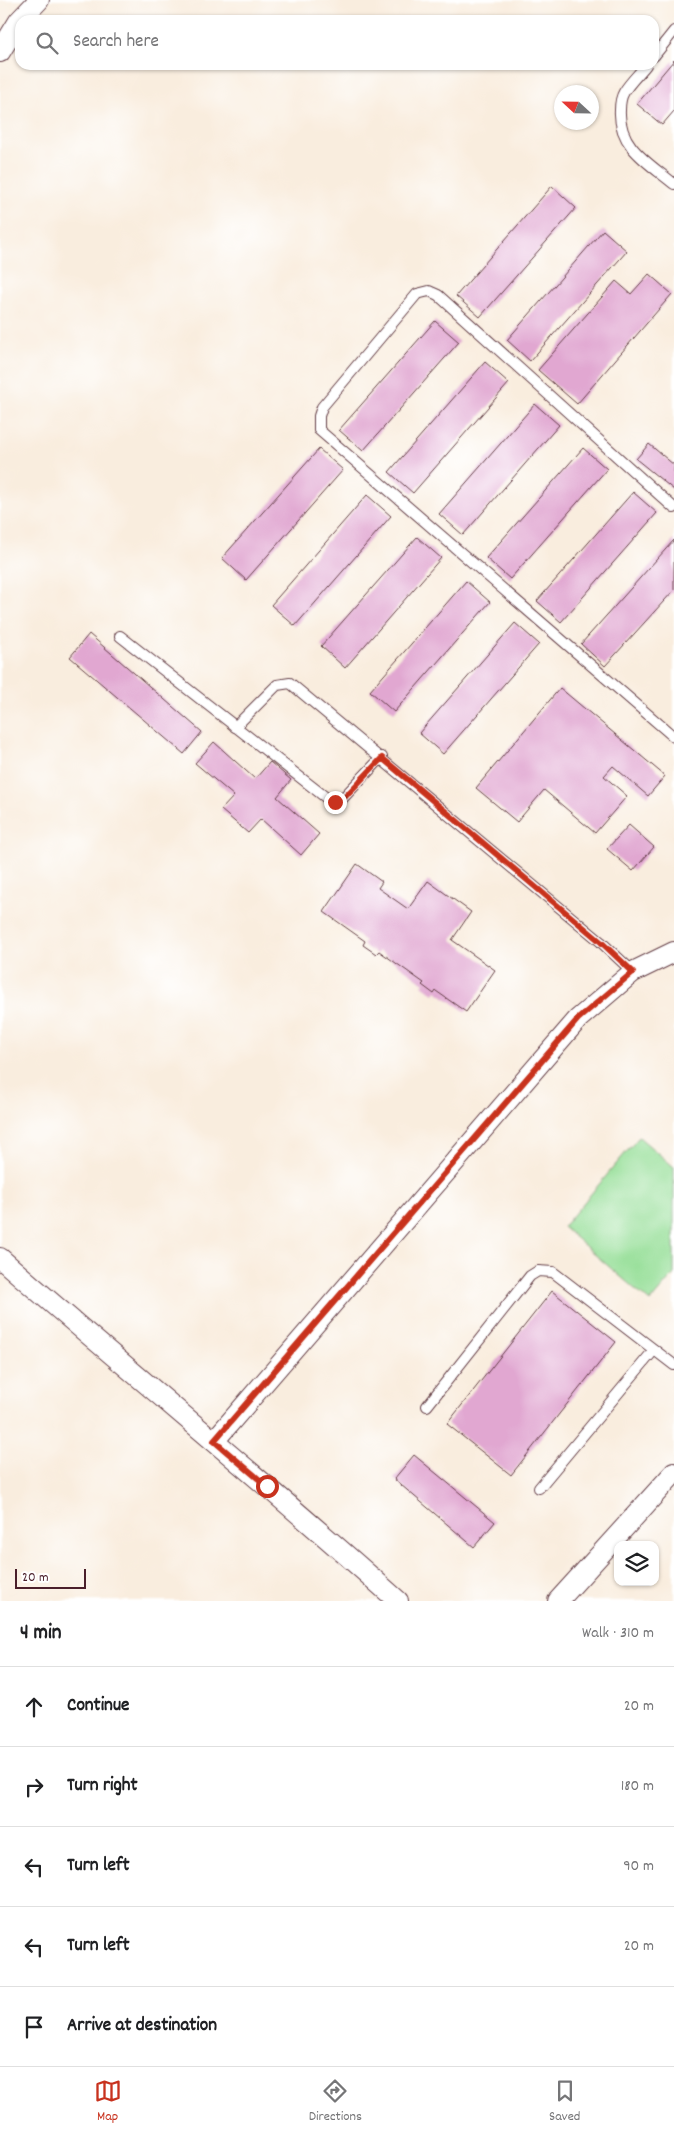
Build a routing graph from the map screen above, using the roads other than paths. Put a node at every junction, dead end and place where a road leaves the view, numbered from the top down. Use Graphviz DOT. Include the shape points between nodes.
graph roads {
  1 [pos="39,0"];
  2 [pos="25,15"];
  3 [pos="15,28"];
  4 [pos="674,31"];
  5 [pos="659,50"];
  6 [pos="0,52"];
  7 [pos="642,70"];
  8 [pos="674,184"];
  9 [pos="674,508"];
  10 [pos="120,636"];
  11 [pos="235,727"];
  12 [pos="674,737"];
  13 [pos="382,758"];
  14 [pos="674,952"];
  15 [pos="633,972"];
  16 [pos="0,1258"];
  17 [pos="654,1350"];
  18 [pos="674,1365"];
  19 [pos="427,1406"];
  20 [pos="214,1441"];
  21 [pos="674,1473"];
  22 [pos="539,1488"];
  23 [pos="398,1601"];
  24 [pos="558,1601"];
  1 -- 2 [label="street"];
  3 -- 6 [label="street"];
  4 -- 5 [label="lane"];
  7 -- 8 [label="lane" via="624,93 620,104 621,129 634,152"];
  9 -- 12 [label="lane" via="438,295 429,291 417,294 322,407 319,416 319,430"];
  10 -- 11 [label="lane"];
  11 -- 13 [label="lane" via="335,802 342,800"];
  11 -- 13 [label="lane" via="277,685 290,683"];
  13 -- 15 [label="lane"];
  14 -- 15 [label="street"];
  15 -- 20 [label="street" via="578,1019"];
  16 -- 20 [label="street"];
  17 -- 18 [label="lane"];
  17 -- 19 [label="lane" via="553,1272 538,1271 530,1276"];
  17 -- 22 [label="lane"];
  20 -- 23 [label="street"];
  21 -- 24 [label="street"];
}
